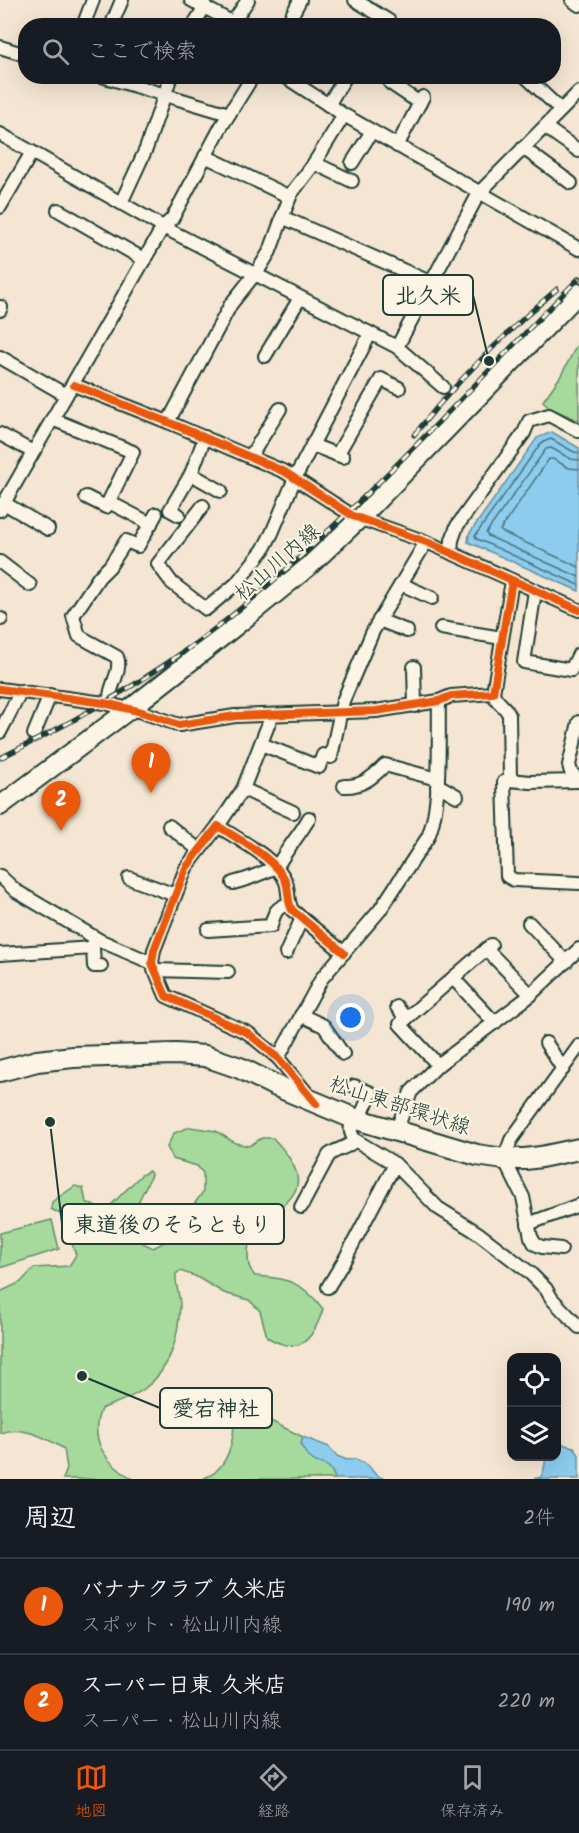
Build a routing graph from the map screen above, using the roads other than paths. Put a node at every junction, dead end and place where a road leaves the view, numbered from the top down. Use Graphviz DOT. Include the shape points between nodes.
graph roads {
  1 [pos="93,0"];
  2 [pos="122,0"];
  3 [pos="191,0"];
  4 [pos="248,0"];
  5 [pos="300,0"];
  6 [pos="355,0"];
  7 [pos="572,0"];
  8 [pos="579,5"];
  9 [pos="205,6"];
  10 [pos="86,18"];
  11 [pos="114,18"];
  12 [pos="198,18"];
  13 [pos="226,18"];
  14 [pos="239,18"];
  15 [pos="290,18"];
  16 [pos="384,18"];
  17 [pos="0,47"];
  18 [pos="18,53"];
  19 [pos="126,84"];
  20 [pos="168,84"];
  21 [pos="248,84"];
  22 [pos="296,84"];
  23 [pos="341,84"];
  24 [pos="392,84"];
  25 [pos="533,84"];
  26 [pos="579,92"];
  27 [pos="163,96"];
  28 [pos="328,105"];
  29 [pos="561,110"];
  30 [pos="229,114"];
  31 [pos="344,115"];
  32 [pos="545,127"];
  33 [pos="372,132"];
  34 [pos="0,134"];
  35 [pos="397,146"];
  36 [pos="523,148"];
  37 [pos="579,151"];
  38 [pos="32,152"];
  39 [pos="205,156"];
  40 [pos="314,163"];
  41 [pos="352,163"];
  42 [pos="352,181"];
  43 [pos="571,183"];
  44 [pos="479,193"];
  45 [pos="290,197"];
  46 [pos="121,203"];
  47 [pos="0,207"];
  48 [pos="58,210"];
  49 [pos="282,218"];
  50 [pos="163,227"];
  51 [pos="579,249"];
  52 [pos="145,260"];
  53 [pos="253,274"];
  54 [pos="432,283"];
  55 [pos="579,293"];
  56 [pos="300,298"];
  57 [pos="370,333"];
  58 [pos="397,347"];
  59 [pos="265,356"];
  60 [pos="0,357"];
  61 [pos="443,387"];
  62 [pos="399,388"];
  63 [pos="70,390"];
  64 [pos="280,409"];
  65 [pos="52,419"];
  66 [pos="168,422"];
  67 [pos="579,431"];
  68 [pos="0,434"];
  69 [pos="205,437"];
  70 [pos="312,445"];
  71 [pos="33,452"];
  72 [pos="250,457"];
  73 [pos="191,474"];
  74 [pos="295,478"];
  75 [pos="221,491"];
  76 [pos="86,498"];
  77 [pos="109,502"];
  78 [pos="203,506"];
  79 [pos="2,507"];
  80 [pos="179,515"];
  81 [pos="360,518"];
  82 [pos="48,529"];
  83 [pos="426,542"];
  84 [pos="451,553"];
  85 [pos="0,562"];
  86 [pos="512,581"];
  87 [pos="400,584"];
  88 [pos="30,585"];
  89 [pos="535,591"];
  90 [pos="432,598"];
  91 [pos="579,610"];
  92 [pos="379,620"];
  93 [pos="441,628"];
  94 [pos="407,631"];
  95 [pos="502,638"];
  96 [pos="579,654"];
  97 [pos="414,667"];
  98 [pos="0,689"];
  99 [pos="21,691"];
  100 [pos="493,693"];
  101 [pos="50,695"];
  102 [pos="439,701"];
  103 [pos="111,704"];
  104 [pos="415,706"];
  105 [pos="130,709"];
  106 [pos="340,713"];
  107 [pos="272,715"];
  108 [pos="579,722"];
  109 [pos="0,732"];
  110 [pos="34,734"];
  111 [pos="261,744"];
  112 [pos="510,780"];
  113 [pos="579,781"];
  114 [pos="437,783"];
  115 [pos="344,786"];
  116 [pos="243,789"];
  117 [pos="457,796"];
  118 [pos="0,806"];
  119 [pos="293,812"];
  120 [pos="309,818"];
  121 [pos="169,825"];
  122 [pos="218,826"];
  123 [pos="199,850"];
  124 [pos="277,867"];
  125 [pos="129,878"];
  126 [pos="2,882"];
  127 [pos="233,883"];
  128 [pos="579,883"];
  129 [pos="175,895"];
  130 [pos="289,904"];
  131 [pos="302,918"];
  132 [pos="529,923"];
  133 [pos="208,930"];
  134 [pos="94,943"];
  135 [pos="579,949"];
  136 [pos="286,953"];
  137 [pos="344,953"];
  138 [pos="0,954"];
  139 [pos="566,962"];
  140 [pos="100,966"];
  141 [pos="153,966"];
  142 [pos="228,972"];
  143 [pos="453,978"];
  144 [pos="531,995"];
  145 [pos="397,1007"];
  146 [pos="301,1015"];
  147 [pos="406,1019"];
  148 [pos="495,1023"];
  149 [pos="546,1043"];
  150 [pos="579,1046"];
  151 [pos="343,1054"];
  152 [pos="278,1058"];
  153 [pos="438,1065"];
  154 [pos="562,1069"];
  155 [pos="0,1071"];
  156 [pos="354,1086"];
  157 [pos="316,1104"];
  158 [pos="356,1119"];
  159 [pos="396,1131"];
  160 [pos="354,1140"];
  161 [pos="579,1149"];
  162 [pos="504,1159"];
  163 [pos="395,1164"];
  164 [pos="579,1205"];
  165 [pos="301,1207"];
  166 [pos="528,1224"];
  167 [pos="561,1249"];
  168 [pos="328,1287"];
  169 [pos="579,1328"];
  1 -- 10 [label="street"];
  2 -- 11 [label="street"];
  3 -- 9 [label="street"];
  4 -- 14 [label="street"];
  5 -- 15 [label="street"];
  6 -- 16 [label="street"];
  7 -- 8 [label="street"];
  9 -- 12 [label="street"];
  9 -- 13 [label="street"];
  17 -- 18 [label="street"];
  19 -- 27 [label="street"];
  20 -- 27 [label="street"];
  21 -- 30 [label="street"];
  22 -- 28 [label="street"];
  23 -- 28 [label="street"];
  24 -- 35 [label="street" via="422,100"];
  25 -- 29 [label="street"];
  26 -- 29 [label="street"];
  27 -- 30 [label="street"];
  27 -- 46 [label="street" via="146,149"];
  28 -- 31 [label="street"];
  29 -- 32 [label="street"];
  30 -- 39 [label="street"];
  31 -- 33 [label="street"];
  31 -- 40 [label="street"];
  32 -- 36 [label="street"];
  32 -- 37 [label="street"];
  33 -- 35 [label="street"];
  33 -- 41 [label="street"];
  34 -- 38 [label="street"];
  35 -- 44 [label="street"];
  36 -- 43 [label="street"];
  36 -- 44 [label="street"];
  38 -- 46 [label="street"];
  38 -- 47 [label="street"];
  39 -- 45 [label="street"];
  39 -- 50 [label="street" via="172,219"];
  40 -- 42 [label="street"];
  40 -- 45 [label="street"];
  44 -- 51 [label="street"];
  44 -- 54 [label="street"];
  45 -- 49 [label="street"];
  46 -- 50 [label="street"];
  48 -- 52 [label="street"];
  49 -- 53 [label="street" via="270,251"];
  49 -- 54 [label="street"];
  50 -- 52 [label="street"];
  50 -- 53 [label="street"];
  52 -- 63 [label="street"];
  53 -- 56 [label="street"];
  53 -- 66 [label="street" via="231,304"];
  54 -- 58 [label="street"];
  55 -- 81 [label="main road, 松山川内線"];
  56 -- 57 [label="street"];
  56 -- 59 [label="street"];
  57 -- 58 [label="street"];
  57 -- 70 [label="street"];
  58 -- 61 [label="street"];
  60 -- 63 [label="street"];
  62 -- 70 [label="street" via="381,379 341,456"];
  63 -- 65 [label="street"];
  63 -- 66 [label="street"];
  64 -- 72 [label="street"];
  65 -- 71 [label="street"];
  65 -- 77 [label="street" via="134,453"];
  66 -- 69 [label="street"];
  67 -- 84 [label="street" via="549,415 529,421 457,526"];
  68 -- 71 [label="street"];
  69 -- 72 [label="street"];
  69 -- 73 [label="street"];
  70 -- 74 [label="street"];
  71 -- 79 [label="street"];
  72 -- 74 [label="street"];
  73 -- 75 [label="street"];
  73 -- 80 [label="street" via="170,510"];
  74 -- 78 [label="street" via="263,550 237,584 206,609 172,583 158,564"];
  74 -- 81 [label="street"];
  76 -- 77 [label="street" via="106,507"];
  77 -- 103 [label="street" via="153,519 138,546 126,541 73,616 79,636 117,657"];
  79 -- 82 [label="street"];
  81 -- 83 [label="street"];
  81 -- 105 [label="main road, 松山川内線" via="273,596"];
  83 -- 84 [label="street"];
  83 -- 87 [label="street"];
  84 -- 86 [label="street"];
  85 -- 88 [label="street"];
  86 -- 89 [label="street"];
  86 -- 95 [label="street"];
  87 -- 90 [label="street"];
  87 -- 92 [label="street"];
  89 -- 91 [label="street"];
  89 -- 96 [label="street" via="524,662 572,670"];
  92 -- 94 [label="street"];
  92 -- 106 [label="street"];
  93 -- 95 [label="street"];
  95 -- 100 [label="street"];
  97 -- 104 [label="street"];
  98 -- 99 [label="street"];
  99 -- 101 [label="street"];
  99 -- 109 [label="street"];
  100 -- 102 [label="street" via="451,696"];
  100 -- 112 [label="street" via="509,716"];
  101 -- 103 [label="street"];
  101 -- 110 [label="street"];
  102 -- 104 [label="street"];
  102 -- 114 [label="street"];
  103 -- 105 [label="street"];
  104 -- 106 [label="street"];
  105 -- 107 [label="street" via="179,725"];
  105 -- 118 [label="main road, 松山川内線"];
  106 -- 107 [label="street"];
  106 -- 111 [label="street" via="331,757 323,755 319,766"];
  107 -- 111 [label="street"];
  108 -- 113 [label="street" via="569,765"];
  111 -- 116 [label="street"];
  112 -- 113 [label="street"];
  112 -- 128 [label="street" via="504,782 507,876 514,880"];
  114 -- 115 [label="street" via="385,765 368,780"];
  114 -- 117 [label="street"];
  114 -- 137 [label="street" via="432,828 423,847"];
  116 -- 119 [label="street"];
  116 -- 122 [label="street"];
  120 -- 124 [label="street"];
  121 -- 123 [label="street"];
  122 -- 123 [label="street"];
  122 -- 124 [label="street"];
  123 -- 129 [label="street"];
  124 -- 127 [label="street"];
  124 -- 130 [label="street" via="286,883"];
  125 -- 129 [label="street"];
  126 -- 134 [label="street"];
  129 -- 141 [label="street" via="154,950"];
  130 -- 131 [label="street"];
  130 -- 133 [label="street" via="279,907 271,926"];
  131 -- 136 [label="street"];
  131 -- 137 [label="street"];
  132 -- 139 [label="street"];
  134 -- 138 [label="street"];
  134 -- 140 [label="street" via="94,966"];
  134 -- 141 [label="street"];
  135 -- 139 [label="street"];
  137 -- 146 [label="street" via="322,978"];
  139 -- 144 [label="street"];
  141 -- 142 [label="street"];
  141 -- 152 [label="street" via="166,996 236,1026"];
  143 -- 144 [label="street" via="489,947"];
  143 -- 147 [label="street"];
  143 -- 148 [label="street"];
  144 -- 148 [label="street"];
  145 -- 147 [label="street"];
  146 -- 151 [label="street" via="324,1026"];
  146 -- 152 [label="street"];
  147 -- 153 [label="street" via="399,1024"];
  148 -- 153 [label="street"];
  149 -- 154 [label="street"];
  150 -- 154 [label="street"];
  152 -- 157 [label="street"];
  153 -- 159 [label="street" via="411,1092"];
  154 -- 162 [label="street" via="511,1140"];
  155 -- 157 [label="main road, 松山東部環状線" via="64,1058 191,1054 220,1060"];
  156 -- 158 [label="street" via="370,1094"];
  157 -- 158 [label="main road, 松山東部環状線"];
  158 -- 159 [label="main road, 松山東部環状線"];
  158 -- 160 [label="street" via="350,1127"];
  159 -- 162 [label="main road, 松山東部環状線"];
  160 -- 163 [label="street"];
  160 -- 165 [label="street" via="328,1155"];
  161 -- 162 [label="main road, 松山東部環状線" via="541,1158"];
  162 -- 166 [label="street" via="523,1197"];
  163 -- 168 [label="street"];
  163 -- 169 [label="street" via="438,1208 528,1272"];
  164 -- 166 [label="street"];
  166 -- 167 [label="street" via="535,1244"];
}
